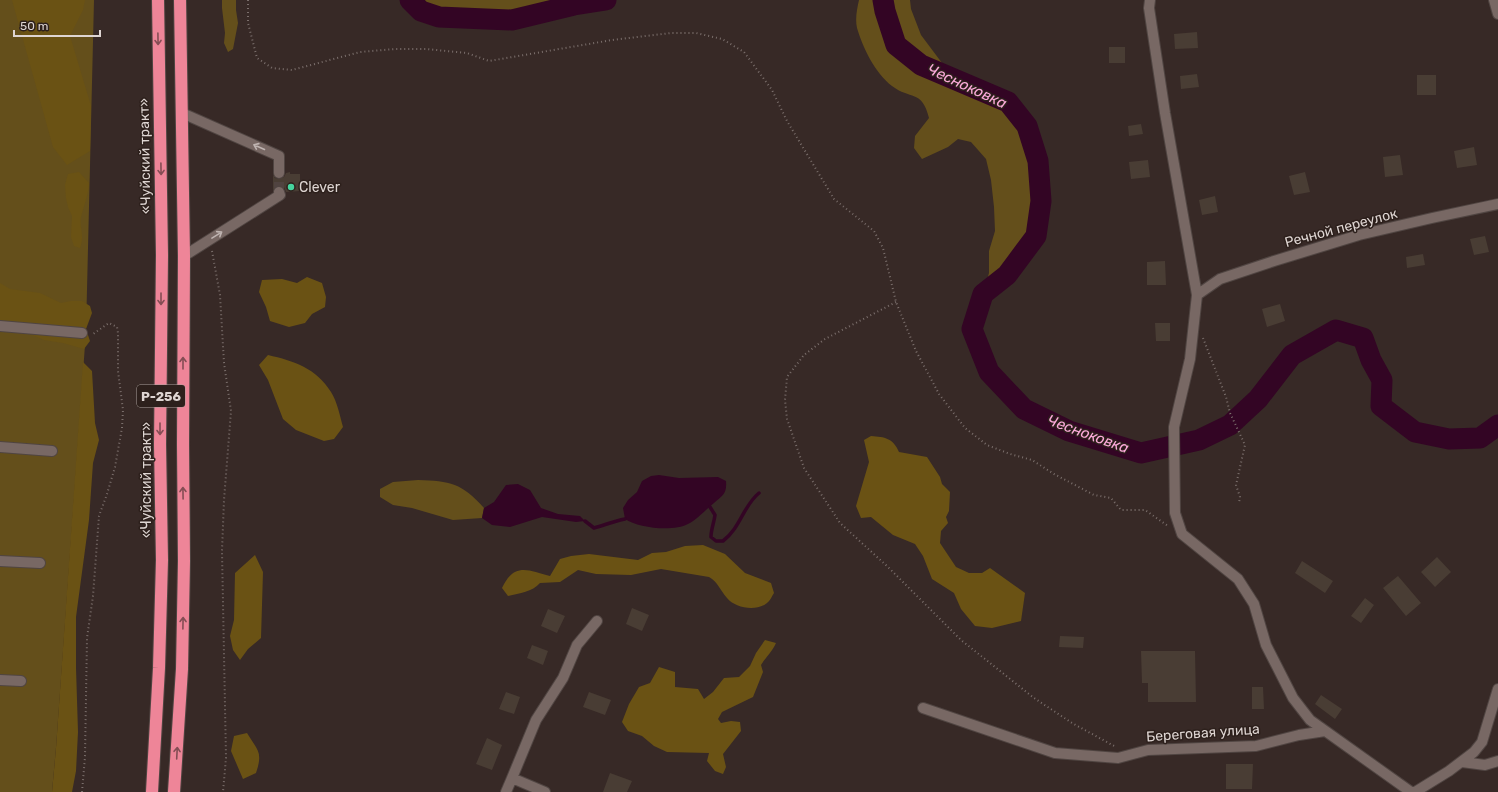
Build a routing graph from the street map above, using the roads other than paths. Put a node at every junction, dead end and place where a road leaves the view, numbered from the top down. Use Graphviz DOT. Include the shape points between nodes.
graph roads {
  1 [pos="158,0"];
  2 [pos="180,0"];
  3 [pos="1150,0"];
  4 [pos="1494,0"];
  5 [pos="1498,14"];
  6 [pos="182,113"];
  7 [pos="280,173"];
  8 [pos="280,192"];
  9 [pos="1498,204"];
  10 [pos="184,256"];
  11 [pos="1197,295"];
  12 [pos="0,326"];
  13 [pos="82,333"];
  14 [pos="0,447"];
  15 [pos="52,451"];
  16 [pos="0,560"];
  17 [pos="40,563"];
  18 [pos="597,621"];
  19 [pos="0,680"];
  20 [pos="21,682"];
  21 [pos="1498,689"];
  22 [pos="922,708"];
  23 [pos="1325,731"];
  24 [pos="1498,761"];
  25 [pos="1462,762"];
  26 [pos="512,778"];
  27 [pos="152,792"];
  28 [pos="174,792"];
  29 [pos="506,792"];
  30 [pos="546,792"];
  31 [pos="1411,792"];
  32 [pos="1415,792"];
  1 -- 27 [label="highway, «Чуйский тракт» / Р-256, one-way" via="162,254 162,560"];
  2 -- 6 [label="highway, Р-256"];
  3 -- 11 [label="street" via="1149,8 1164,106"];
  4 -- 5 [label="street"];
  7 -- 6 [label="street, one-way" via="279,156"];
  6 -- 10 [label="highway, Р-256"];
  10 -- 8 [label="street, one-way" via="280,195"];
  9 -- 11 [label="street, Речной переулок" via="1359,235 1288,256 1220,280"];
  28 -- 10 [label="highway, Р-256, one-way" via="182,669"];
  11 -- 23 [label="street" via="1190,359 1174,427 1176,513 1182,534 1238,580 1254,604 1266,645 1293,698 1310,720"];
  12 -- 13 [label="street"];
  14 -- 15 [label="street"];
  16 -- 17 [label="street"];
  18 -- 26 [label="street" via="577,645 563,678 536,720"];
  19 -- 20 [label="street"];
  21 -- 25 [label="street" via="1482,742"];
  22 -- 23 [label="street, Береговая улица" via="1055,753 1118,758 1148,750 1256,746"];
  23 -- 31 [label="street"];
  24 -- 25 [label="street" via="1485,765"];
  25 -- 32 [label="street"];
  26 -- 29 [label="street"];
  26 -- 30 [label="street"];
}
